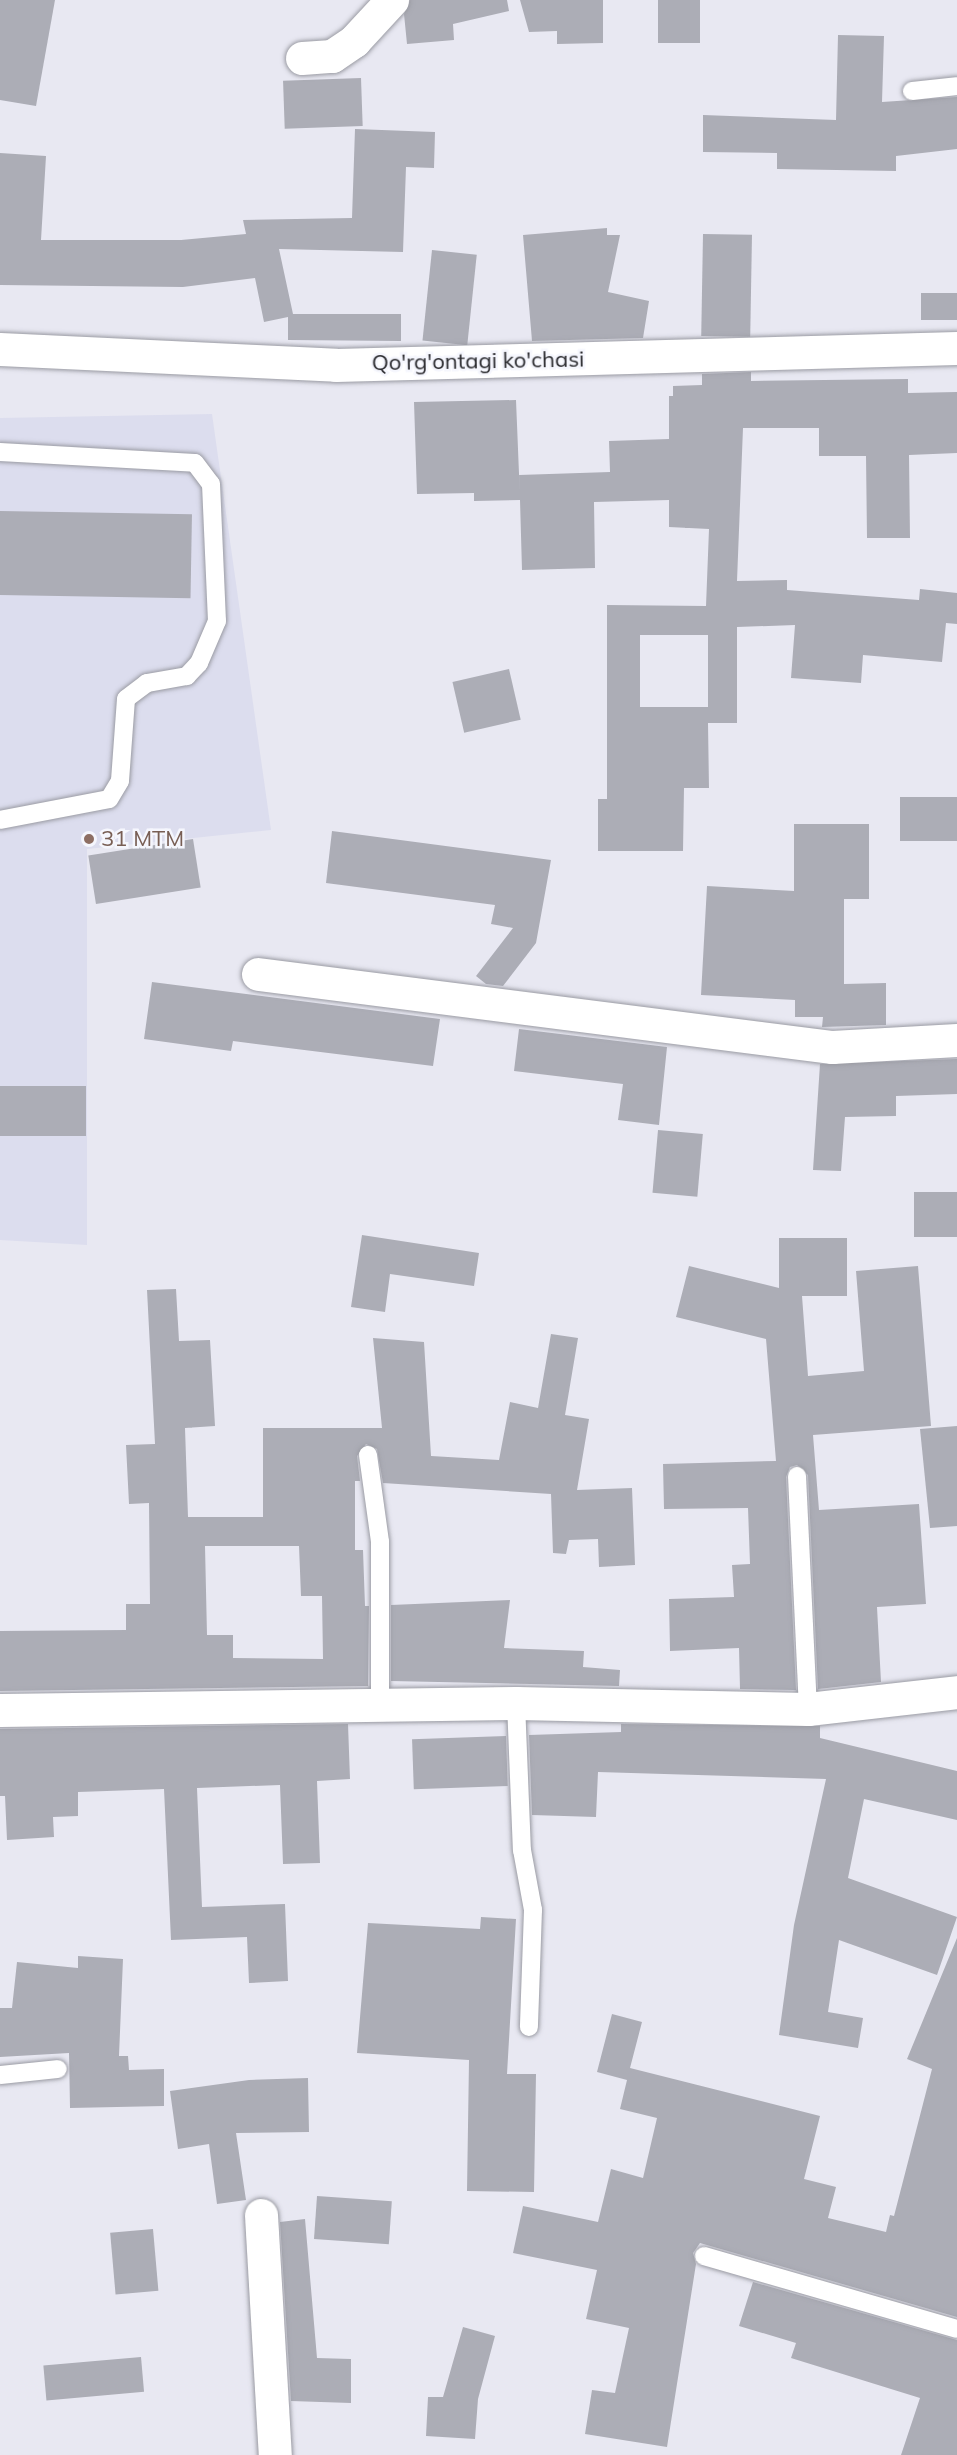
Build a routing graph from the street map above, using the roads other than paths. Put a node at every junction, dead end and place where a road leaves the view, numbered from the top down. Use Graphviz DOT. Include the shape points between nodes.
graph roads {
  1 [pos="392,0"];
  2 [pos="302,58"];
  3 [pos="957,86"];
  4 [pos="912,91"];
  5 [pos="957,348"];
  6 [pos="0,349"];
  7 [pos="0,452"];
  8 [pos="0,820"];
  9 [pos="258,974"];
  10 [pos="957,1040"];
  11 [pos="368,1455"];
  12 [pos="797,1476"];
  13 [pos="957,1692"];
  14 [pos="516,1703"];
  15 [pos="380,1704"];
  16 [pos="808,1709"];
  17 [pos="0,1710"];
  18 [pos="528,2027"];
  19 [pos="58,2069"];
  20 [pos="0,2074"];
  21 [pos="261,2215"];
  22 [pos="704,2256"];
  23 [pos="957,2329"];
  24 [pos="275,2455"];
  1 -- 2 [label="street" via="354,41 332,56"];
  3 -- 4 [label="lane"];
  5 -- 6 [label="street, Qo'rg'ontagi ko'chasi" via="336,365"];
  7 -- 8 [label="lane" via="195,463 211,484 217,621 199,663 187,676 147,683 126,699 120,781 109,799"];
  9 -- 10 [label="street" via="832,1047"];
  11 -- 15 [label="lane" via="380,1542"];
  12 -- 16 [label="lane"];
  13 -- 16 [label="street"];
  14 -- 15 [label="street"];
  14 -- 16 [label="street"];
  14 -- 18 [label="lane" via="522,1850 533,1910"];
  15 -- 17 [label="street"];
  19 -- 20 [label="lane"];
  21 -- 24 [label="street"];
  22 -- 23 [label="lane"];
}
